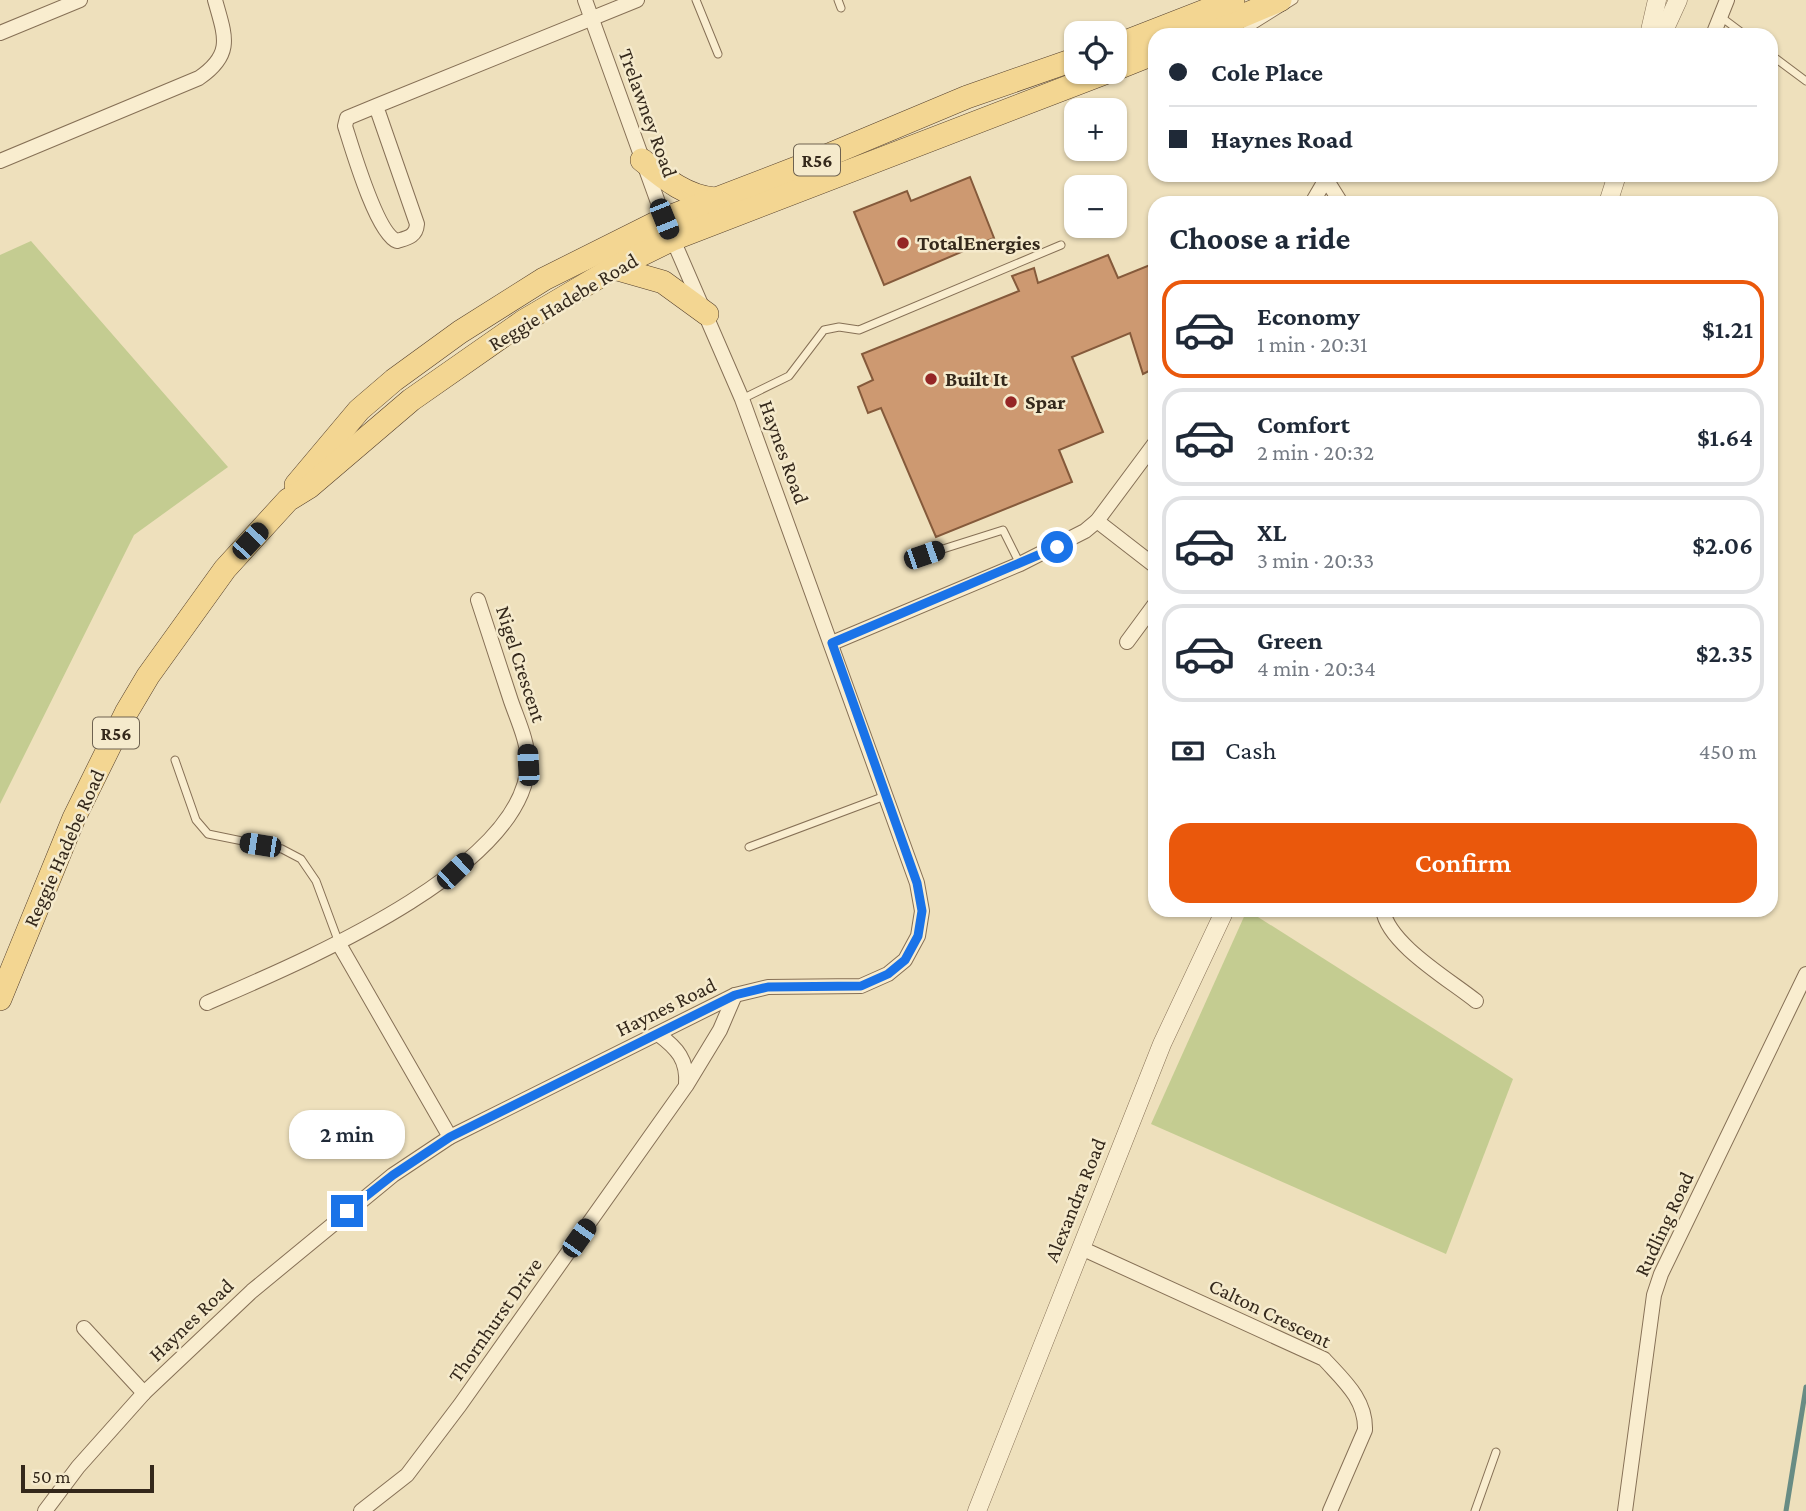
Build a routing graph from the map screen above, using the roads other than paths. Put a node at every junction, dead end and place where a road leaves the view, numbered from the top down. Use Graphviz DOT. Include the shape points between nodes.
graph roads {
  1 [pos="80,0"];
  2 [pos="215,0"];
  3 [pos="585,0"];
  4 [pos="637,0"];
  5 [pos="696,0"];
  6 [pos="1233,0"];
  7 [pos="1280,0"];
  8 [pos="1293,0"];
  9 [pos="1657,0"];
  10 [pos="1678,0"];
  11 [pos="1727,0"];
  12 [pos="592,17"];
  13 [pos="1720,17"];
  14 [pos="1161,28"];
  15 [pos="1214,28"];
  16 [pos="1249,28"];
  17 [pos="1651,28"];
  18 [pos="1665,28"];
  19 [pos="1716,28"];
  20 [pos="1735,28"];
  21 [pos="0,33"];
  22 [pos="1148,33"];
  23 [pos="1127,41"];
  24 [pos="718,54"];
  25 [pos="1148,56"];
  26 [pos="1778,60"];
  27 [pos="1064,63"];
  28 [pos="1127,64"];
  29 [pos="1806,81"];
  30 [pos="1074,84"];
  31 [pos="376,106"];
  32 [pos="0,160"];
  33 [pos="642,160"];
  34 [pos="715,199"];
  35 [pos="669,229"];
  36 [pos="1061,245"];
  37 [pos="614,268"];
  38 [pos="707,314"];
  39 [pos="742,400"];
  40 [pos="1148,452"];
  41 [pos="288,500"];
  42 [pos="1097,521"];
  43 [pos="924,555"];
  44 [pos="1148,561"];
  45 [pos="1020,564"];
  46 [pos="478,600"];
  47 [pos="1148,614"];
  48 [pos="1127,642"];
  49 [pos="832,643"];
  50 [pos="175,760"];
  51 [pos="886,796"];
  52 [pos="749,848"];
  53 [pos="1222,917"];
  54 [pos="1383,917"];
  55 [pos="339,944"];
  56 [pos="1806,974"];
  57 [pos="735,995"];
  58 [pos="0,999"];
  59 [pos="1476,1001"];
  60 [pos="206,1003"];
  61 [pos="659,1034"];
  62 [pos="686,1086"];
  63 [pos="450,1137"];
  64 [pos="1081,1248"];
  65 [pos="84,1328"];
  66 [pos="144,1393"];
  67 [pos="1496,1452"];
  68 [pos="45,1511"];
  69 [pos="361,1511"];
  70 [pos="977,1511"];
  71 [pos="1330,1511"];
  72 [pos="1475,1511"];
  73 [pos="1625,1511"];
  1 -- 21 [label="street"];
  2 -- 32 [label="street" via="226,38 212,69"];
  3 -- 12 [label="street, Trelawney Road"];
  4 -- 12 [label="street"];
  5 -- 24 [label="lane"];
  6 -- 14 [label="main road"];
  7 -- 15 [label="main road"];
  8 -- 16 [label="lane"];
  9 -- 17 [label="street"];
  10 -- 18 [label="street"];
  11 -- 13 [label="street"];
  12 -- 31 [label="street"];
  12 -- 33 [label="street, Trelawney Road"];
  13 -- 19 [label="street"];
  13 -- 20 [label="lane"];
  22 -- 23 [label="main road"];
  25 -- 28 [label="main road"];
  26 -- 29 [label="lane"];
  27 -- 34 [label="main road, Reggie Hadebe Road / R56" via="967,97"];
  30 -- 35 [label="main road, Reggie Hadebe Road / R56"];
  31 -- 31 [label="street" via="417,225 410,238 397,241 388,236 371,201 345,125 347,118"];
  33 -- 34 [label="main road" via="685,191"];
  33 -- 35 [label="street, Trelawney Road"];
  34 -- 35 [label="main road, Reggie Hadebe Road / R56"];
  35 -- 37 [label="main road, Reggie Hadebe Road / R56"];
  35 -- 38 [label="street, Haynes Road"];
  35 -- 41 [label="main road, Reggie Hadebe Road / R56" via="544,279 427,355 359,410 299,478"];
  36 -- 39 [label="lane" via="859,330 824,330 789,376"];
  37 -- 38 [label="main road" via="663,282"];
  37 -- 41 [label="main road, Reggie Hadebe Road / R56" via="524,321 444,376"];
  38 -- 39 [label="street, Haynes Road"];
  39 -- 49 [label="street, Haynes Road"];
  40 -- 42 [label="street"];
  41 -- 58 [label="main road, Reggie Hadebe Road / R56" via="225,569 148,676 74,818"];
  42 -- 44 [label="street"];
  42 -- 45 [label="street"];
  43 -- 45 [label="lane" via="1001,530"];
  45 -- 49 [label="street"];
  46 -- 55 [label="street, Nigel Crescent" via="527,749 522,794 492,835 455,871"];
  47 -- 48 [label="street"];
  49 -- 51 [label="street, Haynes Road"];
  50 -- 55 [label="lane" via="196,820 208,834 282,849 302,859 316,881"];
  51 -- 52 [label="lane"];
  51 -- 57 [label="street, Haynes Road" via="917,883 922,911 918,936 905,960 861,986 768,987"];
  53 -- 64 [label="street, Alexandra Road" via="1162,1044"];
  54 -- 59 [label="street" via="1405,945"];
  55 -- 60 [label="street, Nigel Crescent"];
  55 -- 63 [label="street"];
  56 -- 73 [label="street, Rudling Road" via="1661,1274 1651,1313"];
  57 -- 61 [label="street, Haynes Road"];
  57 -- 62 [label="street, Thornhurst Drive"];
  61 -- 62 [label="street" via="678,1051 687,1070"];
  61 -- 63 [label="street, Haynes Road"];
  62 -- 69 [label="street, Thornhurst Drive" via="407,1475"];
  63 -- 66 [label="street, Haynes Road" via="393,1175 262,1282"];
  64 -- 70 [label="street, Alexandra Road"];
  64 -- 71 [label="street, Calton Crescent" via="1324,1359 1352,1390 1366,1420"];
  65 -- 66 [label="street"];
  66 -- 68 [label="street, Haynes Road"];
  67 -- 72 [label="lane"];
}
